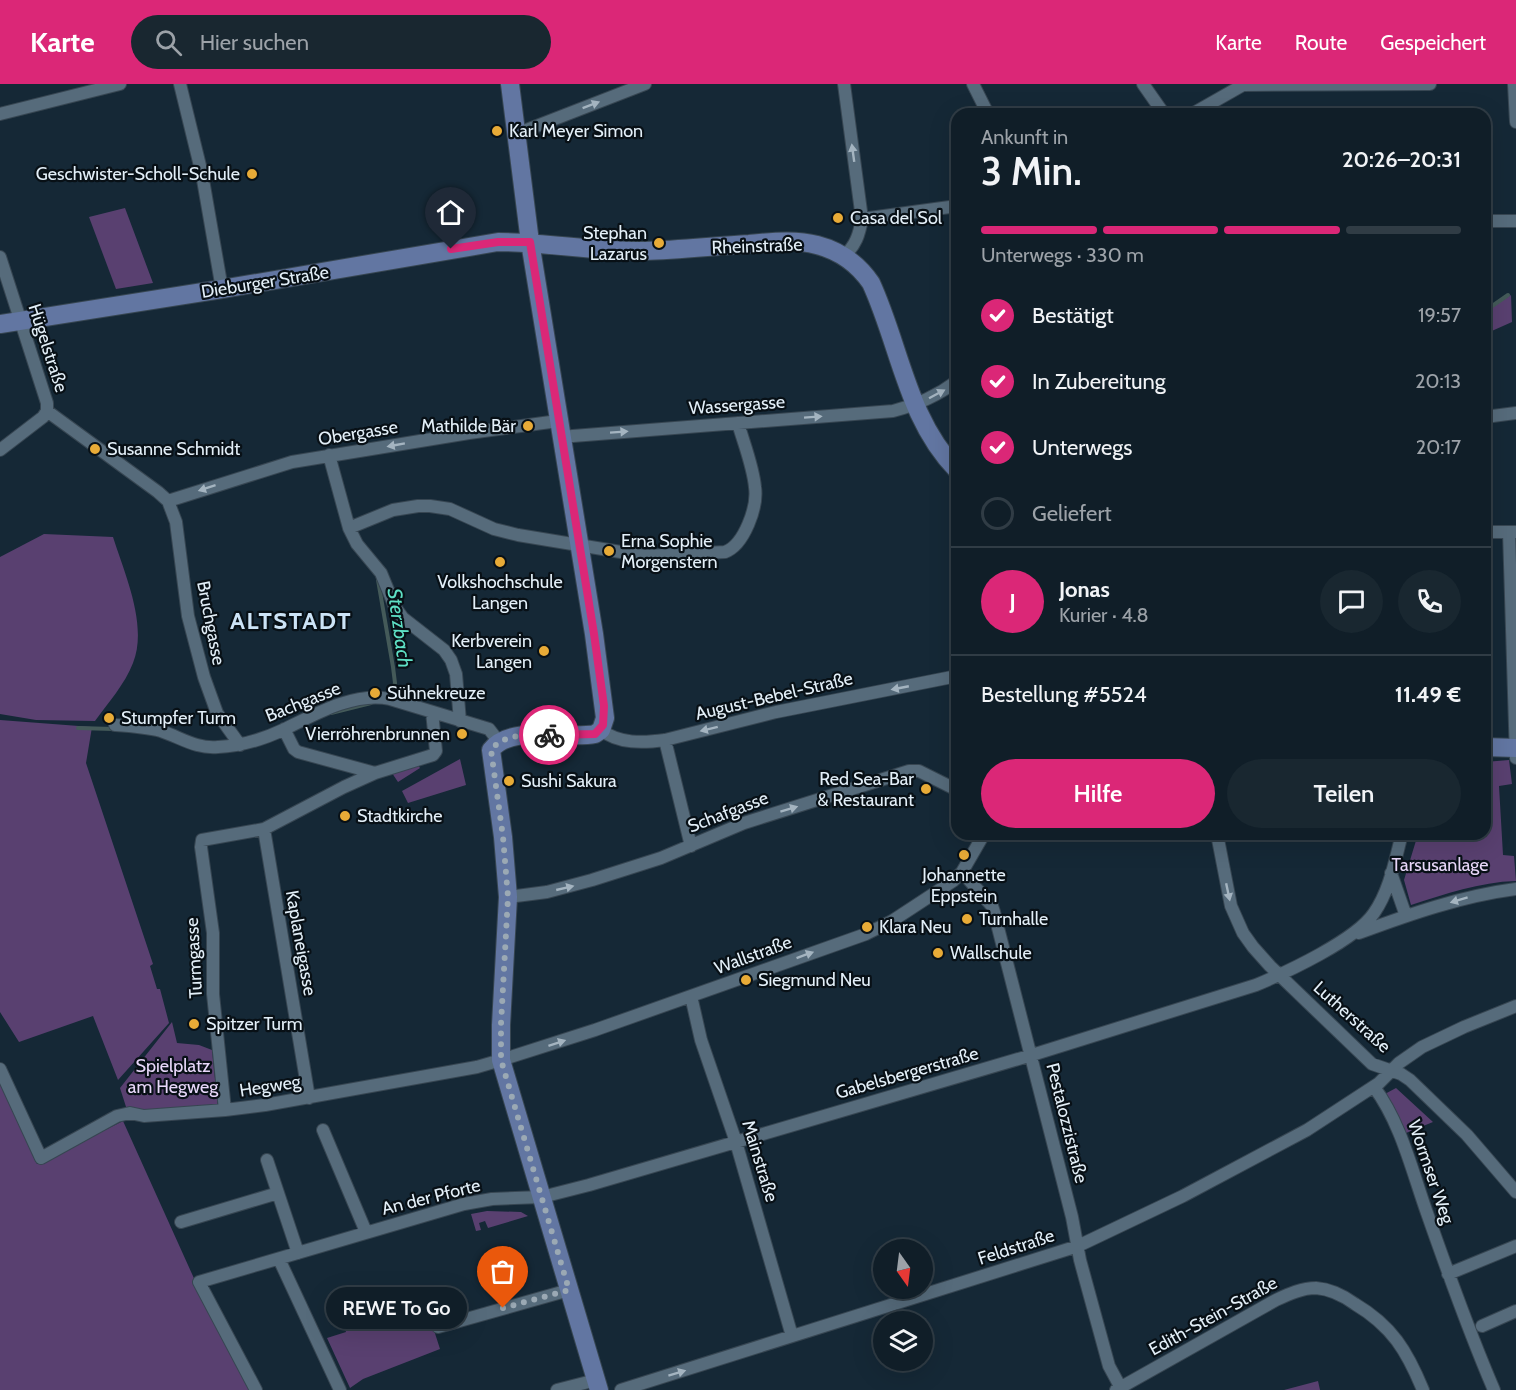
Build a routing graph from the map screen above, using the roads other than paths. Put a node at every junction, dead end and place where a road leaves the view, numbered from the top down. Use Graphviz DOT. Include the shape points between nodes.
graph roads {
  1 [pos="120,84"];
  2 [pos="180,84"];
  3 [pos="510,84"];
  4 [pos="645,84"];
  5 [pos="844,84"];
  6 [pos="973,84"];
  7 [pos="1143,84"];
  8 [pos="1243,84"];
  9 [pos="1430,84"];
  10 [pos="1514,84"];
  11 [pos="985,108"];
  12 [pos="1160,108"];
  13 [pos="1202,108"];
  14 [pos="0,114"];
  15 [pos="1516,122"];
  16 [pos="516,134"];
  17 [pos="951,207"];
  18 [pos="862,219"];
  19 [pos="1491,221"];
  20 [pos="1516,221"];
  21 [pos="530,242"];
  22 [pos="844,256"];
  23 [pos="0,257"];
  24 [pos="222,289"];
  25 [pos="20,320"];
  26 [pos="0,324"];
  27 [pos="951,386"];
  28 [pos="915,405"];
  29 [pos="47,411"];
  30 [pos="1516,413"];
  31 [pos="1491,416"];
  32 [pos="738,423"];
  33 [pos="559,429"];
  34 [pos="0,450"];
  35 [pos="329,455"];
  36 [pos="951,463"];
  37 [pos="168,501"];
  38 [pos="349,528"];
  39 [pos="1491,532"];
  40 [pos="1512,532"];
  41 [pos="578,544"];
  42 [pos="951,677"];
  43 [pos="432,712"];
  44 [pos="460,721"];
  45 [pos="115,725"];
  46 [pos="601,730"];
  47 [pos="286,733"];
  48 [pos="664,740"];
  49 [pos="501,741"];
  50 [pos="240,745"];
  51 [pos="1491,747"];
  52 [pos="1516,748"];
  53 [pos="1516,758"];
  54 [pos="375,773"];
  55 [pos="951,787"];
  56 [pos="264,830"];
  57 [pos="981,840"];
  58 [pos="1218,840"];
  59 [pos="1400,840"];
  60 [pos="691,846"];
  61 [pos="962,872"];
  62 [pos="1391,873"];
  63 [pos="1516,889"];
  64 [pos="508,897"];
  65 [pos="1406,916"];
  66 [pos="1350,936"];
  67 [pos="1279,975"];
  68 [pos="691,996"];
  69 [pos="1516,1006"];
  70 [pos="1032,1055"];
  71 [pos="501,1060"];
  72 [pos="0,1069"];
  73 [pos="1391,1071"];
  74 [pos="1374,1087"];
  75 [pos="309,1098"];
  76 [pos="225,1110"];
  77 [pos="322,1130"];
  78 [pos="736,1142"];
  79 [pos="267,1160"];
  80 [pos="1515,1190"];
  81 [pos="278,1193"];
  82 [pos="542,1197"];
  83 [pos="181,1222"];
  84 [pos="366,1232"];
  85 [pos="1078,1246"];
  86 [pos="1516,1246"];
  87 [pos="298,1253"];
  88 [pos="279,1259"];
  89 [pos="1448,1274"];
  90 [pos="569,1290"];
  91 [pos="1516,1311"];
  92 [pos="1482,1326"];
  93 [pos="438,1327"];
  94 [pos="792,1336"];
  95 [pos="597,1385"];
  96 [pos="1119,1389"];
  97 [pos="256,1390"];
  98 [pos="340,1390"];
  99 [pos="557,1390"];
  100 [pos="621,1390"];
  101 [pos="1422,1390"];
  102 [pos="1494,1390"];
  1 -- 14 [label="street"];
  2 -- 24 [label="street" via="202,174"];
  3 -- 16 [label="main road"];
  16 -- 4 [label="street, one-way"];
  18 -- 5 [label="street, one-way"];
  6 -- 11 [label="street"];
  7 -- 12 [label="street"];
  8 -- 9 [label="street"];
  8 -- 13 [label="street"];
  10 -- 15 [label="street"];
  16 -- 21 [label="main road"];
  17 -- 18 [label="street"];
  18 -- 22 [label="street" via="858,238"];
  19 -- 20 [label="street"];
  21 -- 22 [label="main road, Rheinstraße" via="644,251 799,242"];
  21 -- 24 [label="main road, Dieburger Straße" via="481,244"];
  21 -- 33 [label="main road"];
  22 -- 28 [label="main road, Rheinstraße" via="871,284"];
  23 -- 25 [label="street, Hügelstraße"];
  24 -- 25 [label="main road, Dieburger Straße"];
  25 -- 26 [label="main road, Dieburger Straße"];
  25 -- 29 [label="street, Hügelstraße"];
  28 -- 27 [label="street, Wassergasse, one-way"];
  32 -- 28 [label="street, Wassergasse, one-way" via="892,411"];
  28 -- 36 [label="main road, Rheinstraße" via="937,448"];
  29 -- 34 [label="street"];
  29 -- 37 [label="street, Hügelstraße"];
  30 -- 31 [label="street"];
  33 -- 32 [label="street, Wassergasse, one-way"];
  32 -- 41 [label="street" via="756,489 746,532 735,547 725,552 653,557"];
  33 -- 35 [label="street, Obergasse, one-way" via="469,432"];
  33 -- 41 [label="main road"];
  35 -- 37 [label="street, Obergasse, one-way" via="270,467"];
  35 -- 38 [label="street"];
  37 -- 50 [label="street, Bruchgasse" via="176,522 188,616 204,677 217,713"];
  38 -- 41 [label="street" via="393,510 439,507 507,532"];
  38 -- 44 [label="street" via="381,573 403,618 444,650 450,660 456,674"];
  39 -- 40 [label="street"];
  40 -- 52 [label="street"];
  41 -- 46 [label="main road" via="603,693"];
  42 -- 48 [label="street, August-Bebel-Straße, one-way" via="776,712"];
  43 -- 44 [label="street, Bachgasse"];
  43 -- 47 [label="street, Bachgasse" via="372,697 321,711"];
  43 -- 54 [label="street" via="436,751 433,755"];
  44 -- 49 [label="street, Bachgasse" via="489,729"];
  45 -- 50 [label="street, Bachgasse" via="160,731 197,747"];
  46 -- 48 [label="street, August-Bebel-Straße" via="617,740"];
  46 -- 49 [label="main road" via="588,735 531,735"];
  47 -- 50 [label="street, Bachgasse"];
  47 -- 54 [label="street" via="298,752"];
  48 -- 60 [label="street"];
  49 -- 64 [label="main road" via="492,748 491,755"];
  51 -- 52 [label="main road"];
  52 -- 53 [label="street"];
  54 -- 56 [label="street"];
  60 -- 55 [label="street, Schafgasse, one-way" via="744,823 909,771 919,771"];
  56 -- 75 [label="street, Kaplaneigasse"];
  56 -- 76 [label="street, Turmgasse" via="202,840 201,847 213,933 213,994"];
  57 -- 61 [label="street, Wallstraße"];
  58 -- 67 [label="street, Lutherstraße, one-way" via="1235,917 1253,947"];
  59 -- 62 [label="street"];
  64 -- 60 [label="street, Schafgasse, one-way" via="570,887"];
  68 -- 61 [label="street, Wallstraße, one-way" via="879,928"];
  61 -- 70 [label="street, Pestalozzistraße" via="992,906"];
  62 -- 65 [label="street"];
  62 -- 66 [label="street" via="1374,913"];
  63 -- 65 [label="street, one-way" via="1476,895"];
  64 -- 71 [label="main road"];
  65 -- 66 [label="street"];
  66 -- 67 [label="street, Gabelsbergerstraße"];
  67 -- 70 [label="street, Gabelsbergerstraße" via="1240,991"];
  67 -- 73 [label="street, Lutherstraße" via="1372,1064"];
  71 -- 68 [label="street, Wallstraße, one-way"];
  68 -- 78 [label="street, Mainstraße" via="701,1040"];
  69 -- 73 [label="street, Feldstraße" via="1439,1038"];
  70 -- 78 [label="street, Gabelsbergerstraße"];
  70 -- 85 [label="street, Pestalozzistraße"];
  71 -- 75 [label="street, Hegweg"];
  71 -- 82 [label="main road"];
  72 -- 76 [label="street, Hegweg" via="41,1158 117,1116"];
  73 -- 74 [label="street, Feldstraße"];
  73 -- 80 [label="street, Lutherstraße" via="1407,1077 1452,1120"];
  74 -- 85 [label="street, Feldstraße" via="1307,1130"];
  74 -- 89 [label="street, Wormser Weg" via="1397,1125"];
  75 -- 76 [label="street, Hegweg"];
  77 -- 84 [label="street, An der Pforte"];
  78 -- 82 [label="street, Gabelsbergerstraße"];
  78 -- 94 [label="street, Mainstraße"];
  79 -- 81 [label="street"];
  81 -- 83 [label="street"];
  81 -- 87 [label="street"];
  82 -- 84 [label="street, An der Pforte" via="475,1202"];
  82 -- 90 [label="main road"];
  84 -- 87 [label="street, An der Pforte"];
  85 -- 94 [label="street, Feldstraße"];
  85 -- 96 [label="street, Pestalozzistraße" via="1109,1366"];
  86 -- 89 [label="street"];
  87 -- 88 [label="street, An der Pforte"];
  88 -- 97 [label="street, An der Pforte" via="199,1282"];
  88 -- 98 [label="street"];
  89 -- 102 [label="street, Wormser Weg"];
  90 -- 93 [label="street"];
  90 -- 95 [label="main road"];
  91 -- 92 [label="street"];
  100 -- 94 [label="street, Feldstraße, one-way"];
  95 -- 99 [label="street"];
  96 -- 101 [label="street, Edith-Stein-Straße" via="1276,1300 1316,1288 1348,1299 1381,1322 1402,1347"];
}
